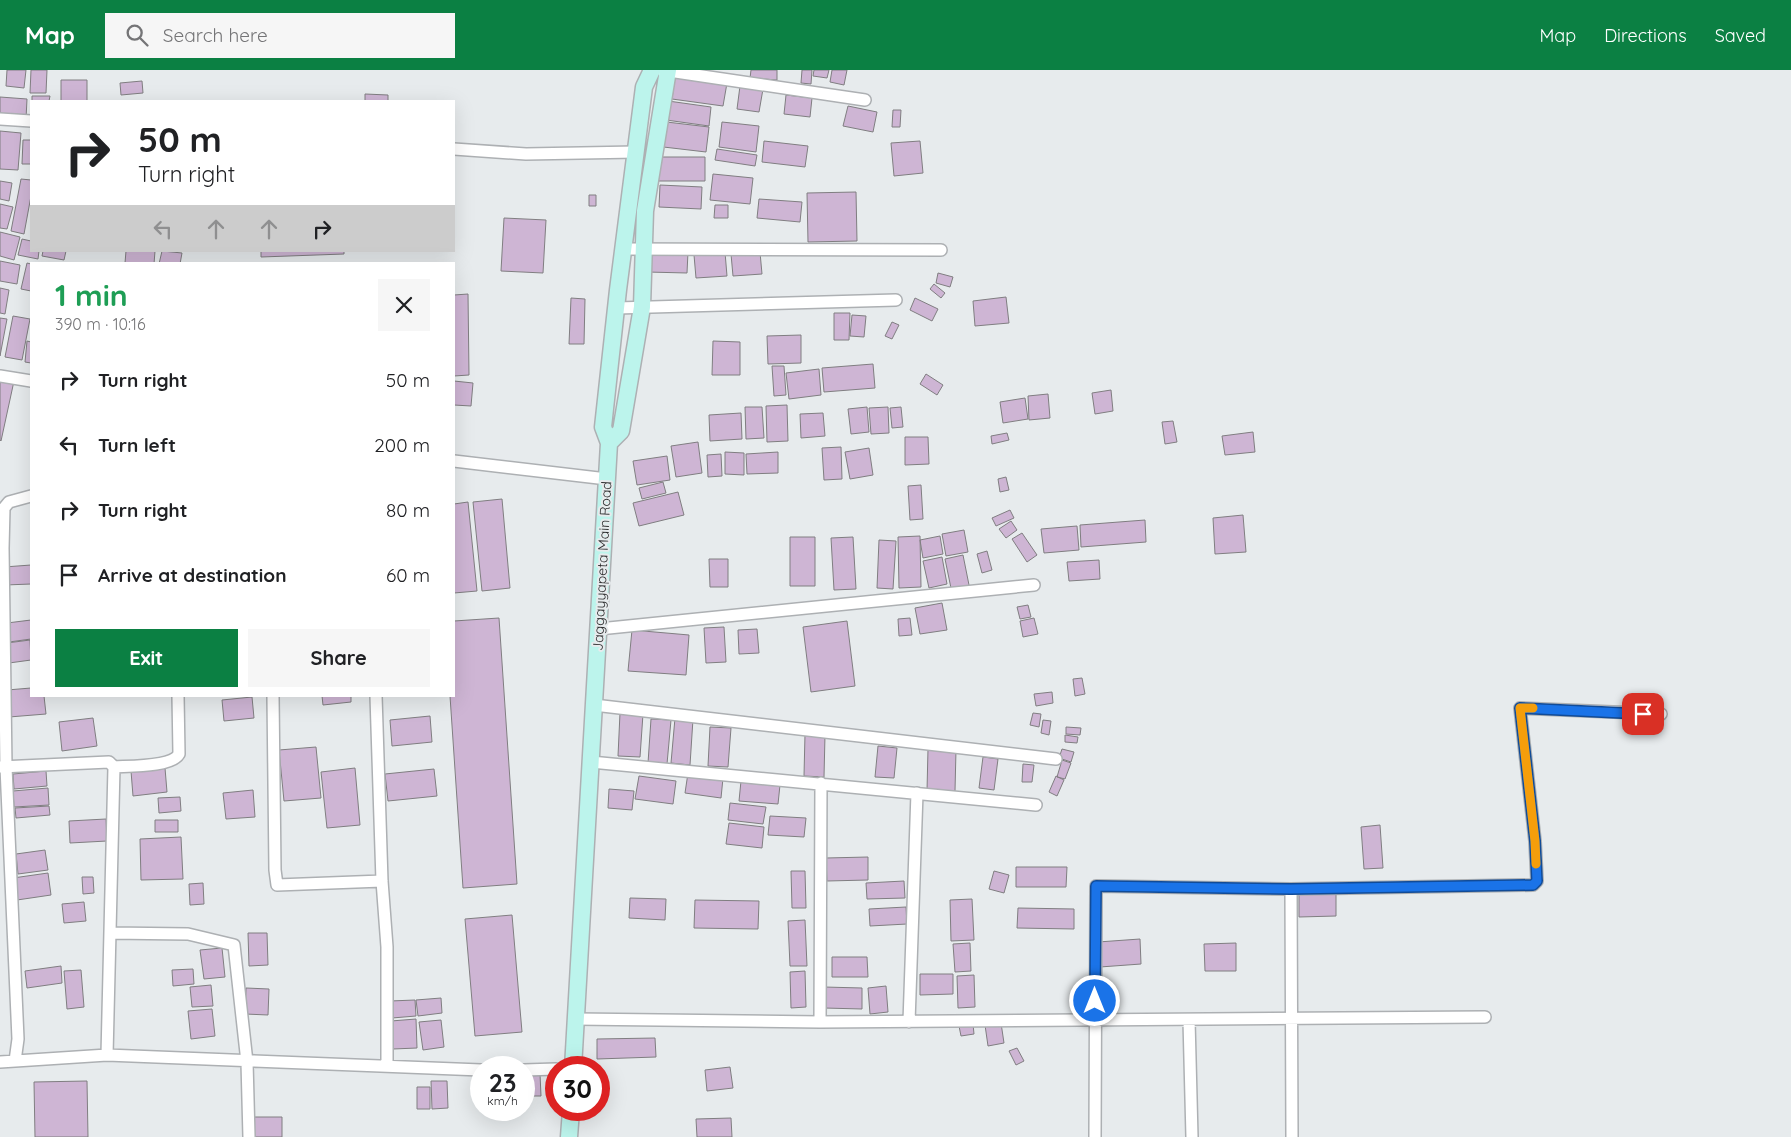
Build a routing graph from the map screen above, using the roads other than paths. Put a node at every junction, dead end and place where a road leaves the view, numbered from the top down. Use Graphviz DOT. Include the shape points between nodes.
graph roads {
  1 [pos="662,70"];
  2 [pos="865,100"];
  3 [pos="0,119"];
  4 [pos="30,121"];
  5 [pos="455,149"];
  6 [pos="636,152"];
  7 [pos="623,249"];
  8 [pos="644,249"];
  9 [pos="941,250"];
  10 [pos="896,300"];
  11 [pos="642,307"];
  12 [pos="617,308"];
  13 [pos="0,376"];
  14 [pos="30,380"];
  15 [pos="609,443"];
  16 [pos="455,461"];
  17 [pos="607,479"];
  18 [pos="30,496"];
  19 [pos="1034,585"];
  20 [pos="598,629"];
  21 [pos="178,697"];
  22 [pos="273,697"];
  23 [pos="376,697"];
  24 [pos="594,705"];
  25 [pos="1661,714"];
  26 [pos="1056,759"];
  27 [pos="591,762"];
  28 [pos="3,767"];
  29 [pos="114,767"];
  30 [pos="821,783"];
  31 [pos="917,793"];
  32 [pos="1036,805"];
  33 [pos="382,881"];
  34 [pos="1291,889"];
  35 [pos="110,933"];
  36 [pos="1485,1018"];
  37 [pos="576,1019"];
  38 [pos="1291,1019"];
  39 [pos="1095,1020"];
  40 [pos="1189,1020"];
  41 [pos="820,1022"];
  42 [pos="909,1022"];
  43 [pos="108,1055"];
  44 [pos="574,1056"];
  45 [pos="15,1061"];
  46 [pos="0,1062"];
  47 [pos="247,1062"];
  48 [pos="387,1066"];
  49 [pos="470,1070"];
  50 [pos="570,1121"];
  51 [pos="250,1137"];
  52 [pos="569,1137"];
  53 [pos="1095,1137"];
  54 [pos="1192,1137"];
  55 [pos="1292,1137"];
  1 -- 2 [label="street"];
  1 -- 6 [label="main road, Jaggayyapeta Main Road" via="644,87"];
  1 -- 8 [label="main road" via="645,211"];
  3 -- 4 [label="street"];
  5 -- 6 [label="street" via="526,154"];
  6 -- 7 [label="main road, Jaggayyapeta Main Road"];
  7 -- 8 [label="street"];
  7 -- 12 [label="main road, Jaggayyapeta Main Road"];
  8 -- 9 [label="street"];
  8 -- 11 [label="main road"];
  10 -- 11 [label="street"];
  11 -- 12 [label="street"];
  11 -- 15 [label="main road" via="620,430"];
  12 -- 15 [label="main road, Jaggayyapeta Main Road" via="603,427"];
  13 -- 14 [label="street"];
  15 -- 17 [label="main road, Jaggayyapeta Main Road"];
  16 -- 17 [label="street"];
  17 -- 20 [label="main road, Jaggayyapeta Main Road"];
  18 -- 28 [label="street" via="9,502 4,508"];
  19 -- 20 [label="street"];
  20 -- 24 [label="main road, Jaggayyapeta Main Road"];
  21 -- 29 [label="street" via="179,754 176,758 166,762"];
  22 -- 33 [label="street" via="277,886"];
  23 -- 33 [label="street"];
  24 -- 26 [label="street"];
  24 -- 27 [label="main road, Jaggayyapeta Main Road"];
  25 -- 34 [label="street" via="1520,708 1535,841 1537,881 1533,885"];
  27 -- 30 [label="street"];
  27 -- 37 [label="main road, Jaggayyapeta Main Road"];
  28 -- 29 [label="street" via="109,762"];
  28 -- 45 [label="street" via="18,1039"];
  29 -- 35 [label="street"];
  30 -- 31 [label="street"];
  30 -- 41 [label="street"];
  31 -- 32 [label="street"];
  31 -- 42 [label="street"];
  33 -- 48 [label="street" via="387,947"];
  34 -- 38 [label="street"];
  34 -- 39 [label="street" via="1096,886"];
  35 -- 43 [label="street"];
  35 -- 47 [label="street" via="188,934 234,945"];
  36 -- 38 [label="street"];
  37 -- 41 [label="street"];
  37 -- 44 [label="main road, Jaggayyapeta Main Road"];
  38 -- 40 [label="street"];
  38 -- 55 [label="street"];
  39 -- 40 [label="street"];
  39 -- 42 [label="street"];
  39 -- 53 [label="street"];
  40 -- 54 [label="street"];
  41 -- 42 [label="street"];
  43 -- 45 [label="street"];
  43 -- 47 [label="street"];
  45 -- 46 [label="street"];
  47 -- 48 [label="street"];
  47 -- 51 [label="street"];
  48 -- 49 [label="street"];
  50 -- 52 [label="main road"];
}
